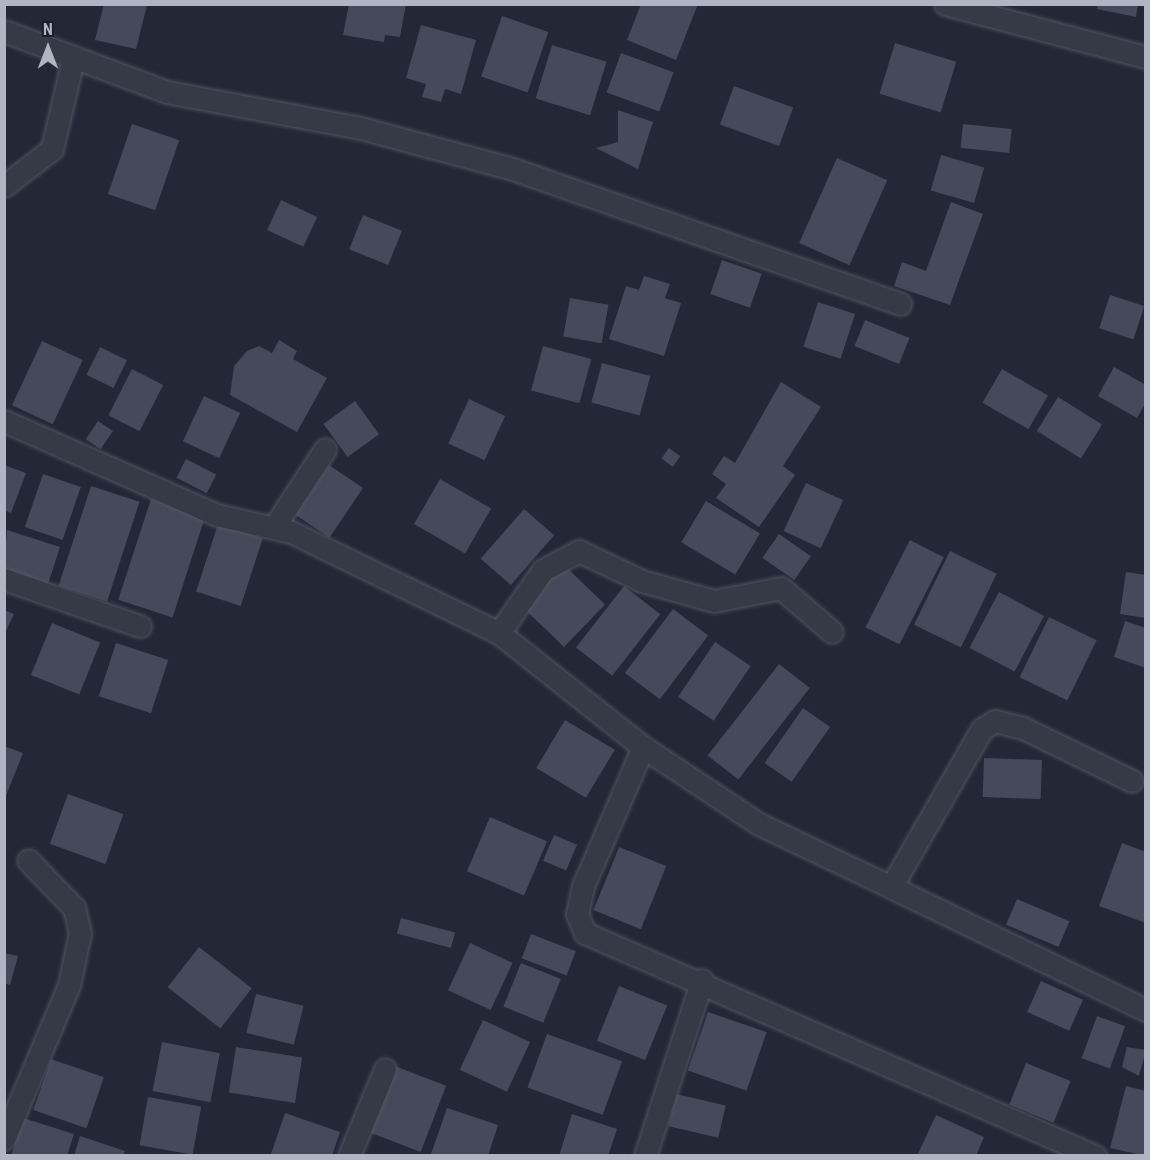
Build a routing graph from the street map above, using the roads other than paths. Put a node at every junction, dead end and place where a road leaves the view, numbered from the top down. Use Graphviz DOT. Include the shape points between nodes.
graph roads {
  1 [pos="945,4"];
  2 [pos="4,31"];
  3 [pos="1146,57"];
  4 [pos="73,59"];
  5 [pos="4,186"];
  6 [pos="900,304"];
  7 [pos="4,421"];
  8 [pos="325,449"];
  9 [pos="274,527"];
  10 [pos="4,579"];
  11 [pos="140,626"];
  12 [pos="832,632"];
  13 [pos="499,633"];
  14 [pos="643,747"];
  15 [pos="1132,781"];
  16 [pos="28,860"];
  17 [pos="891,887"];
  18 [pos="702,980"];
  19 [pos="1146,1010"];
  20 [pos="385,1069"];
  21 [pos="4,1139"];
  22 [pos="349,1155"];
  23 [pos="645,1155"];
  24 [pos="1095,1155"];
  1 -- 3 [label="street"];
  2 -- 4 [label="street"];
  4 -- 5 [label="street" via="52,149"];
  4 -- 6 [label="street" via="167,92 361,128 513,169"];
  7 -- 9 [label="street" via="217,515"];
  8 -- 9 [label="street"];
  9 -- 13 [label="street" via="386,576"];
  10 -- 11 [label="street"];
  12 -- 13 [label="street" via="781,588 714,601 642,581 579,551 543,570"];
  13 -- 14 [label="street"];
  14 -- 17 [label="street" via="759,824"];
  14 -- 18 [label="street" via="583,886 577,914 585,933"];
  15 -- 17 [label="street" via="1023,728 995,721 982,729"];
  16 -- 21 [label="street" via="74,908 80,933 69,985"];
  17 -- 19 [label="street" via="1116,1000"];
  18 -- 23 [label="street"];
  18 -- 24 [label="street"];
  20 -- 22 [label="street"];
}
